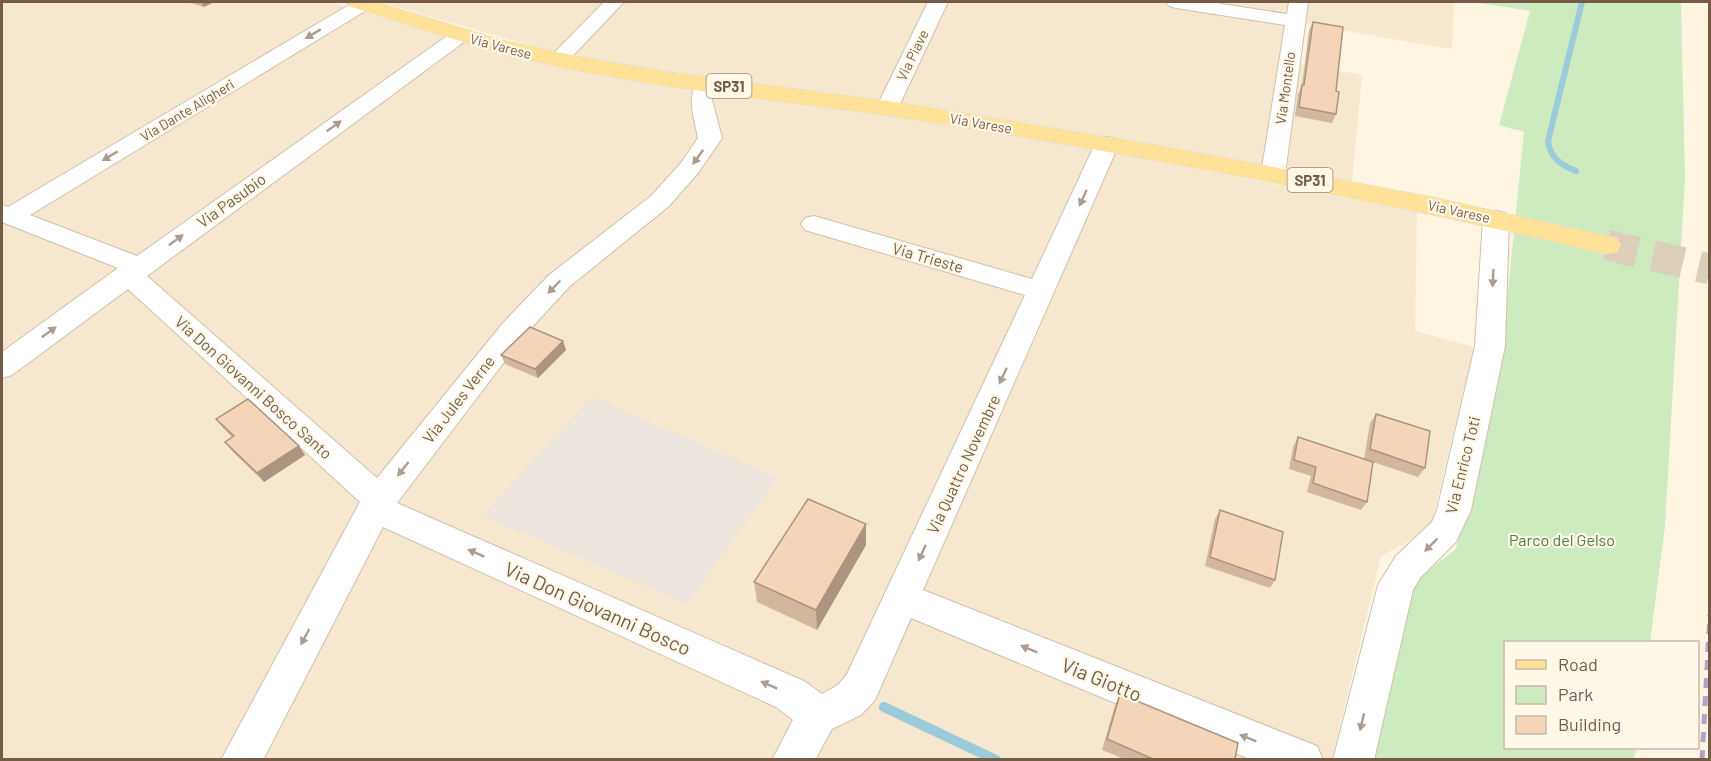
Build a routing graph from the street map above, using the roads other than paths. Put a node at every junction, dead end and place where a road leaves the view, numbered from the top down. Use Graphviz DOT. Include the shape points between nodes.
graph roads {
  1 [pos="614,2"];
  2 [pos="938,2"];
  3 [pos="1176,2"];
  4 [pos="360,3"];
  5 [pos="1296,11"];
  6 [pos="461,35"];
  7 [pos="558,60"];
  8 [pos="707,83"];
  9 [pos="887,108"];
  10 [pos="1107,144"];
  11 [pos="1273,174"];
  12 [pos="6,214"];
  13 [pos="1496,219"];
  14 [pos="814,224"];
  15 [pos="1607,245"];
  16 [pos="133,270"];
  17 [pos="1042,291"];
  18 [pos="2,367"];
  19 [pos="377,503"];
  20 [pos="902,598"];
  21 [pos="818,715"];
  22 [pos="241,759"];
  23 [pos="792,759"];
  24 [pos="1303,759"];
  25 [pos="1353,759"];
  1 -- 7 [label="street"];
  2 -- 9 [label="street, Via Piave"];
  3 -- 5 [label="street"];
  4 -- 6 [label="main road, Via Varese / SP31"];
  4 -- 12 [label="street, Via Dante Aligheri, one-way"];
  5 -- 11 [label="street, Via Montello"];
  6 -- 7 [label="main road, Via Varese / SP31"];
  16 -- 6 [label="street, Via Pasubio, one-way"];
  7 -- 8 [label="main road, Via Varese / SP31"];
  8 -- 9 [label="main road, Via Varese / SP31"];
  8 -- 19 [label="street, Via Jules Verne, one-way" via="701,100 710,138 690,168 660,201 559,281 483,367"];
  9 -- 10 [label="main road, Via Varese / SP31"];
  10 -- 11 [label="main road, Via Varese / SP31"];
  10 -- 17 [label="street, Via Quattro Novembre, one-way"];
  11 -- 13 [label="main road, Via Varese / SP31"];
  12 -- 16 [label="street, Via Don Giovanni Bosco Santo"];
  13 -- 15 [label="main road, Via Varese / SP31"];
  13 -- 25 [label="street, Via Enrico Toti, one-way" via="1490,346 1454,510 1444,532 1408,567 1396,585"];
  14 -- 17 [label="street, Via Trieste"];
  18 -- 16 [label="street, Via Pasubio, one-way"];
  16 -- 19 [label="street, Via Don Giovanni Bosco Santo"];
  17 -- 20 [label="street, Via Quattro Novembre, one-way"];
  21 -- 19 [label="street, Via Don Giovanni Bosco, one-way" via="790,694"];
  19 -- 22 [label="street, Via Jules Verne, one-way"];
  20 -- 21 [label="street, Via Quattro Novembre" via="857,693 842,707"];
  24 -- 20 [label="street, Via Giotto, one-way"];
  21 -- 23 [label="street"];
}
